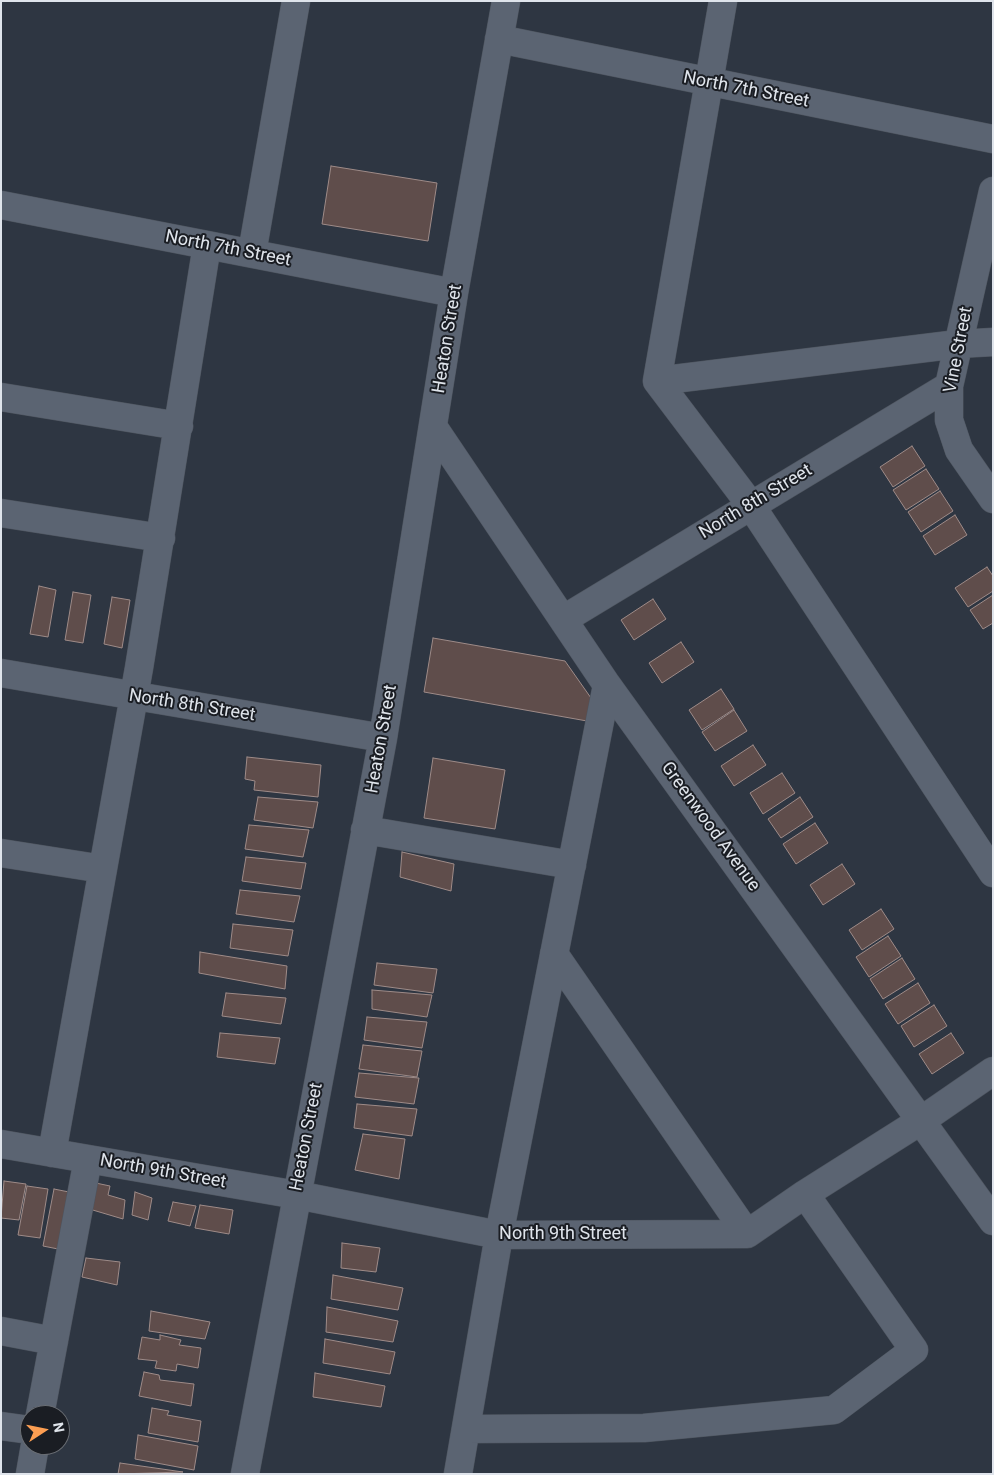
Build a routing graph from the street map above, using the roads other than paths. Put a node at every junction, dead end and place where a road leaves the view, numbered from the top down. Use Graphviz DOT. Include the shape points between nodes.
graph roads {
  1 [pos="296,1"];
  2 [pos="506,1"];
  3 [pos="723,1"];
  4 [pos="499,39"];
  5 [pos="710,83"];
  6 [pos="993,139"];
  7 [pos="993,191"];
  8 [pos="1,205"];
  9 [pos="208,245"];
  10 [pos="252,254"];
  11 [pos="454,293"];
  12 [pos="993,342"];
  13 [pos="958,344"];
  14 [pos="657,381"];
  15 [pos="949,386"];
  16 [pos="1,397"];
  17 [pos="179,426"];
  18 [pos="434,428"];
  19 [pos="993,499"];
  20 [pos="750,504"];
  21 [pos="1,513"];
  22 [pos="161,538"];
  23 [pos="564,619"];
  24 [pos="1,673"];
  25 [pos="608,685"];
  26 [pos="134,697"];
  27 [pos="382,738"];
  28 [pos="365,830"];
  29 [pos="1,853"];
  30 [pos="572,865"];
  31 [pos="103,869"];
  32 [pos="993,873"];
  33 [pos="554,954"];
  34 [pos="993,1071"];
  35 [pos="922,1120"];
  36 [pos="1,1144"];
  37 [pos="52,1153"];
  38 [pos="88,1159"];
  39 [pos="805,1194"];
  40 [pos="296,1195"];
  41 [pos="993,1221"];
  42 [pos="747,1234"];
  43 [pos="499,1235"];
  44 [pos="1,1331"];
  45 [pos="54,1341"];
  46 [pos="42,1405"];
  47 [pos="1,1426"];
  48 [pos="20,1429"];
  49 [pos="466,1429"];
  50 [pos="33,1455"];
  51 [pos="30,1474"];
  52 [pos="245,1474"];
  53 [pos="458,1474"];
  1 -- 10 [label="street"];
  2 -- 4 [label="street, Heaton Street"];
  3 -- 5 [label="street"];
  4 -- 5 [label="street, North 7th Street"];
  4 -- 11 [label="street, Heaton Street"];
  5 -- 6 [label="street, North 7th Street"];
  5 -- 14 [label="street"];
  7 -- 13 [label="street, Vine Street"];
  8 -- 9 [label="street, North 7th Street"];
  9 -- 10 [label="street, North 7th Street"];
  9 -- 17 [label="street"];
  10 -- 11 [label="street, North 7th Street"];
  11 -- 18 [label="street, Heaton Street"];
  12 -- 13 [label="street"];
  13 -- 14 [label="street"];
  13 -- 15 [label="street, Vine Street"];
  14 -- 20 [label="street"];
  15 -- 19 [label="street, Vine Street" via="948,420 959,450"];
  15 -- 20 [label="street, North 8th Street"];
  16 -- 17 [label="street"];
  17 -- 22 [label="street"];
  18 -- 23 [label="street, Greenwood Avenue"];
  18 -- 27 [label="street, Heaton Street"];
  20 -- 23 [label="street, North 8th Street"];
  20 -- 32 [label="street"];
  21 -- 22 [label="street"];
  22 -- 26 [label="street"];
  23 -- 25 [label="street, Greenwood Avenue"];
  24 -- 26 [label="street, North 8th Street"];
  25 -- 30 [label="street"];
  25 -- 35 [label="street, Greenwood Avenue"];
  26 -- 27 [label="street, North 8th Street"];
  26 -- 31 [label="street"];
  27 -- 28 [label="street, Heaton Street"];
  28 -- 30 [label="street"];
  28 -- 40 [label="street, Heaton Street"];
  29 -- 31 [label="street"];
  30 -- 33 [label="street"];
  31 -- 37 [label="street"];
  33 -- 42 [label="street"];
  33 -- 43 [label="street"];
  34 -- 35 [label="street"];
  35 -- 39 [label="street"];
  35 -- 41 [label="street, Greenwood Avenue"];
  36 -- 37 [label="street, North 9th Street"];
  37 -- 38 [label="street, North 9th Street"];
  38 -- 40 [label="street, North 9th Street"];
  38 -- 45 [label="street"];
  39 -- 42 [label="street"];
  39 -- 49 [label="street" via="914,1350 834,1410 644,1428"];
  40 -- 43 [label="street, North 9th Street"];
  40 -- 52 [label="street, Heaton Street"];
  42 -- 43 [label="street, North 9th Street"];
  43 -- 49 [label="street"];
  44 -- 45 [label="street"];
  45 -- 46 [label="street"];
  47 -- 48 [label="street"];
  49 -- 53 [label="street"];
  50 -- 51 [label="street"];
}
